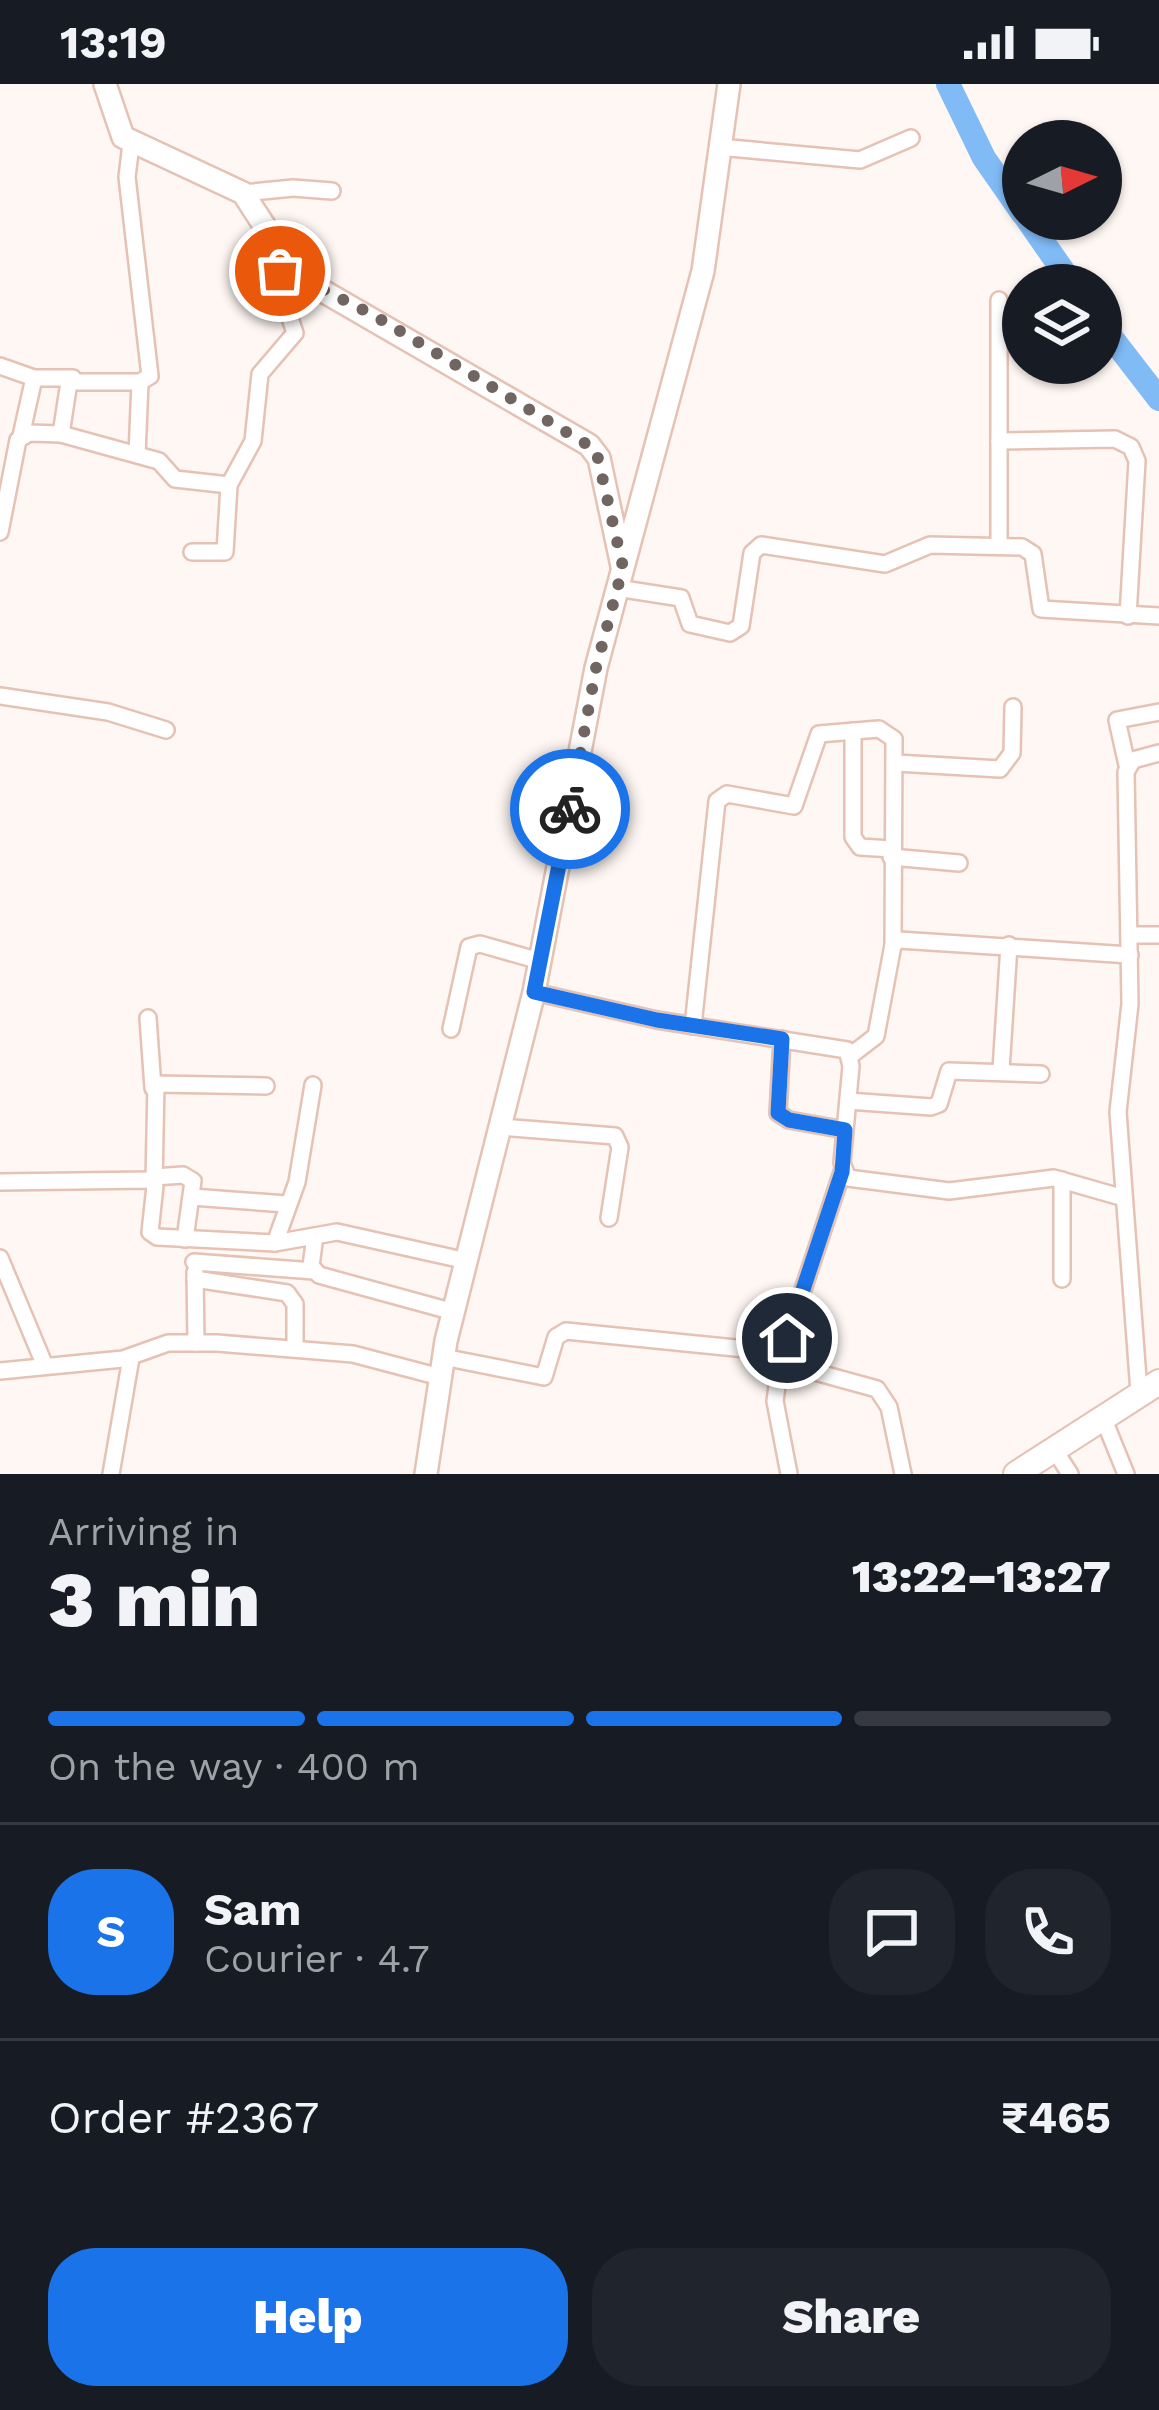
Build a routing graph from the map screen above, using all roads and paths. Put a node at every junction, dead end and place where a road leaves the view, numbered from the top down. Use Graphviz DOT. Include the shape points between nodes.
graph roads {
  1 [pos="104,84"];
  2 [pos="729,84"];
  3 [pos="911,138"];
  4 [pos="131,144"];
  5 [pos="719,147"];
  6 [pos="332,191"];
  7 [pos="242,193"];
  8 [pos="283,259"];
  9 [pos="999,300"];
  10 [pos="0,366"];
  11 [pos="73,378"];
  12 [pos="34,379"];
  13 [pos="140,382"];
  14 [pos="61,434"];
  15 [pos="21,436"];
  16 [pos="999,442"];
  17 [pos="137,455"];
  18 [pos="229,485"];
  19 [pos="0,532"];
  20 [pos="998,546"];
  21 [pos="192,552"];
  22 [pos="620,577"];
  23 [pos="1128,616"];
  24 [pos="1159,616"];
  25 [pos="0,696"];
  26 [pos="1013,707"];
  27 [pos="1159,712"];
  28 [pos="166,730"];
  29 [pos="853,731"];
  30 [pos="1159,753"];
  31 [pos="896,763"];
  32 [pos="1127,765"];
  33 [pos="891,853"];
  34 [pos="959,863"];
  35 [pos="1130,935"];
  36 [pos="1159,935"];
  37 [pos="893,945"];
  38 [pos="1009,945"];
  39 [pos="1130,956"];
  40 [pos="540,961"];
  41 [pos="534,992"];
  42 [pos="148,1018"];
  43 [pos="694,1025"];
  44 [pos="452,1029"];
  45 [pos="782,1039"];
  46 [pos="850,1056"];
  47 [pos="1001,1070"];
  48 [pos="1041,1074"];
  49 [pos="313,1084"];
  50 [pos="266,1087"];
  51 [pos="153,1088"];
  52 [pos="848,1101"];
  53 [pos="500,1127"];
  54 [pos="845,1130"];
  55 [pos="842,1172"];
  56 [pos="154,1179"];
  57 [pos="1062,1180"];
  58 [pos="0,1182"];
  59 [pos="192,1197"];
  60 [pos="1124,1198"];
  61 [pos="286,1204"];
  62 [pos="609,1218"];
  63 [pos="315,1236"];
  64 [pos="188,1239"];
  65 [pos="275,1244"];
  66 [pos="0,1258"];
  67 [pos="466,1261"];
  68 [pos="194,1262"];
  69 [pos="314,1271"];
  70 [pos="195,1280"];
  71 [pos="1063,1280"];
  72 [pos="454,1312"];
  73 [pos="196,1343"];
  74 [pos="296,1347"];
  75 [pos="781,1354"];
  76 [pos="131,1358"];
  77 [pos="45,1366"];
  78 [pos="442,1367"];
  79 [pos="0,1371"];
  80 [pos="1149,1387"];
  81 [pos="1102,1415"];
  82 [pos="1054,1449"];
  83 [pos="111,1474"];
  84 [pos="426,1474"];
  85 [pos="789,1474"];
  86 [pos="903,1474"];
  87 [pos="1016,1474"];
  88 [pos="1070,1474"];
  89 [pos="1126,1474"];
  1 -- 4 [label="street"];
  2 -- 5 [label="street"];
  3 -- 5 [label="street" via="860,160"];
  4 -- 7 [label="street"];
  4 -- 13 [label="street" via="127,177 152,370"];
  5 -- 22 [label="street" via="689,332"];
  6 -- 7 [label="street"];
  7 -- 8 [label="street"];
  8 -- 18 [label="street" via="279,285 295,333 260,374 253,442"];
  8 -- 22 [label="street" via="297,276 590,445"];
  9 -- 16 [label="street"];
  10 -- 12 [label="street"];
  11 -- 12 [label="street"];
  11 -- 13 [label="street"];
  11 -- 14 [label="street"];
  12 -- 15 [label="street"];
  13 -- 17 [label="street"];
  14 -- 15 [label="street"];
  14 -- 17 [label="street"];
  15 -- 19 [label="street"];
  16 -- 20 [label="street"];
  16 -- 23 [label="street" via="1115,439 1131,447 1137,461"];
  17 -- 18 [label="street" via="163,463 175,479"];
  18 -- 21 [label="street" via="225,552"];
  20 -- 22 [label="street" via="931,545 885,564 761,545 752,553 741,626 730,633 690,624 681,598"];
  20 -- 23 [label="street" via="1033,554 1042,608"];
  22 -- 40 [label="street"];
  23 -- 24 [label="street"];
  25 -- 28 [label="street"];
  26 -- 31 [label="street" via="1012,753 1000,770"];
  27 -- 32 [label="street" via="1118,720"];
  29 -- 31 [label="street" via="892,734"];
  29 -- 33 [label="street" via="853,837 860,847"];
  29 -- 43 [label="street" via="815,738 794,806 719,797"];
  30 -- 32 [label="street"];
  31 -- 33 [label="street"];
  32 -- 35 [label="street"];
  33 -- 34 [label="street"];
  33 -- 37 [label="street"];
  35 -- 36 [label="street"];
  35 -- 39 [label="street"];
  37 -- 38 [label="street"];
  37 -- 46 [label="street" via="876,1036"];
  38 -- 39 [label="street"];
  38 -- 47 [label="street"];
  39 -- 60 [label="street" via="1118,1084"];
  40 -- 41 [label="street"];
  40 -- 44 [label="street" via="470,947"];
  41 -- 43 [label="street"];
  41 -- 53 [label="street"];
  42 -- 51 [label="street"];
  43 -- 45 [label="street"];
  45 -- 46 [label="street" via="839,1047"];
  45 -- 54 [label="street" via="778,1113"];
  46 -- 52 [label="street"];
  47 -- 48 [label="street"];
  47 -- 52 [label="street" via="949,1071 931,1107"];
  49 -- 61 [label="street"];
  50 -- 51 [label="street" via="171,1080"];
  51 -- 56 [label="street"];
  52 -- 54 [label="street"];
  53 -- 62 [label="street" via="615,1136"];
  53 -- 67 [label="street"];
  54 -- 55 [label="street"];
  55 -- 57 [label="street" via="949,1191"];
  55 -- 75 [label="street"];
  56 -- 58 [label="street"];
  56 -- 59 [label="street" via="190,1177"];
  56 -- 64 [label="street" via="150,1232"];
  57 -- 60 [label="street"];
  57 -- 71 [label="street"];
  59 -- 61 [label="street"];
  59 -- 64 [label="street"];
  60 -- 80 [label="street"];
  61 -- 65 [label="street"];
  63 -- 65 [label="street"];
  63 -- 67 [label="street" via="349,1234"];
  63 -- 69 [label="street"];
  64 -- 65 [label="street"];
  64 -- 68 [label="street"];
  66 -- 77 [label="street"];
  67 -- 72 [label="street"];
  68 -- 69 [label="street"];
  68 -- 70 [label="street"];
  69 -- 72 [label="street"];
  70 -- 73 [label="street"];
  70 -- 74 [label="street" via="287,1293 295,1304"];
  72 -- 78 [label="street"];
  73 -- 74 [label="street"];
  73 -- 76 [label="street" via="164,1344"];
  74 -- 78 [label="street"];
  75 -- 78 [label="street" via="560,1331 548,1372 539,1377"];
  75 -- 85 [label="street" via="775,1401"];
  75 -- 86 [label="street" via="877,1389 890,1408"];
  76 -- 77 [label="street"];
  76 -- 83 [label="street"];
  77 -- 79 [label="street"];
  78 -- 84 [label="street"];
  80 -- 81 [label="main road"];
  81 -- 82 [label="main road"];
  81 -- 89 [label="street"];
  82 -- 87 [label="main road"];
  82 -- 88 [label="street"];
}
